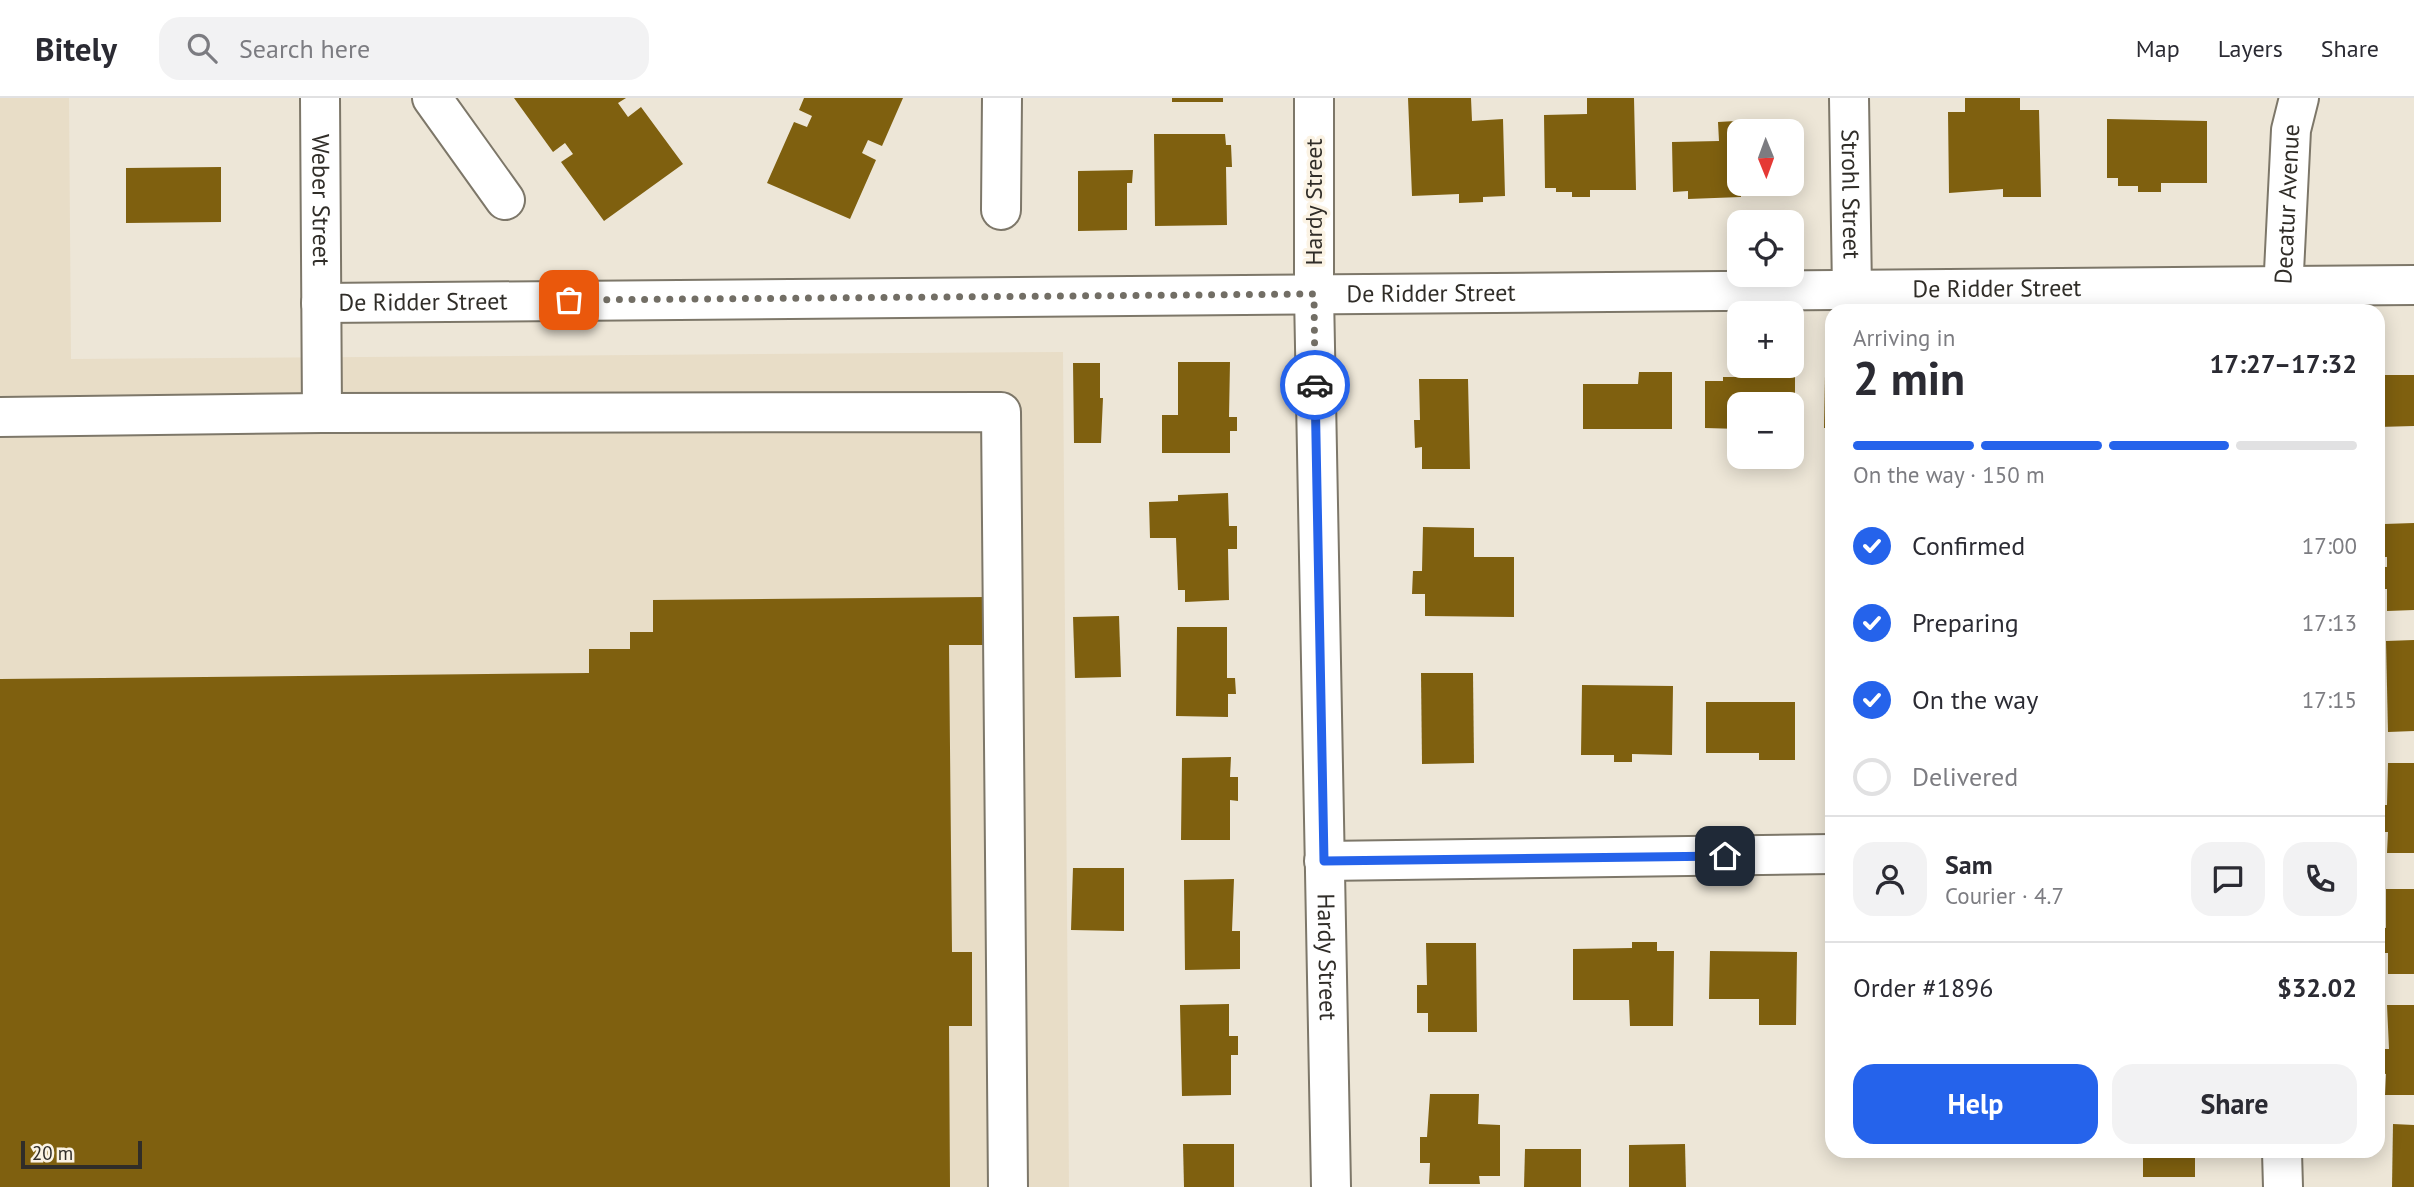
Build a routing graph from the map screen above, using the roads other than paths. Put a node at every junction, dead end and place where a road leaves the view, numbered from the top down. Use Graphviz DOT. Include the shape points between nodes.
graph roads {
  1 [pos="320,98"];
  2 [pos="432,98"];
  3 [pos="1002,98"];
  4 [pos="1314,98"];
  5 [pos="1849,98"];
  6 [pos="2299,98"];
  7 [pos="505,200"];
  8 [pos="1001,210"];
  9 [pos="2414,285"];
  10 [pos="1852,290"];
  11 [pos="1314,294"];
  12 [pos="2282,299"];
  13 [pos="321,303"];
  14 [pos="322,413"];
  15 [pos="0,417"];
  16 [pos="1825,854"];
  17 [pos="1324,861"];
  18 [pos="2282,1158"];
  19 [pos="1008,1187"];
  20 [pos="1331,1187"];
  21 [pos="2283,1187"];
  1 -- 13 [label="street, Weber Street"];
  2 -- 7 [label="street"];
  3 -- 8 [label="street"];
  4 -- 11 [label="street, Hardy Street"];
  5 -- 10 [label="street, Strohl Street"];
  6 -- 12 [label="street, Decatur Avenue" via="2291,130"];
  9 -- 12 [label="street, De Ridder Street"];
  10 -- 11 [label="street, De Ridder Street"];
  10 -- 12 [label="street, De Ridder Street"];
  11 -- 13 [label="street, De Ridder Street"];
  11 -- 17 [label="street, Hardy Street"];
  13 -- 14 [label="street, Weber Street"];
  14 -- 15 [label="street"];
  14 -- 19 [label="street" via="1001,412"];
  16 -- 17 [label="street"];
  17 -- 20 [label="street, Hardy Street"];
  18 -- 21 [label="street"];
}
